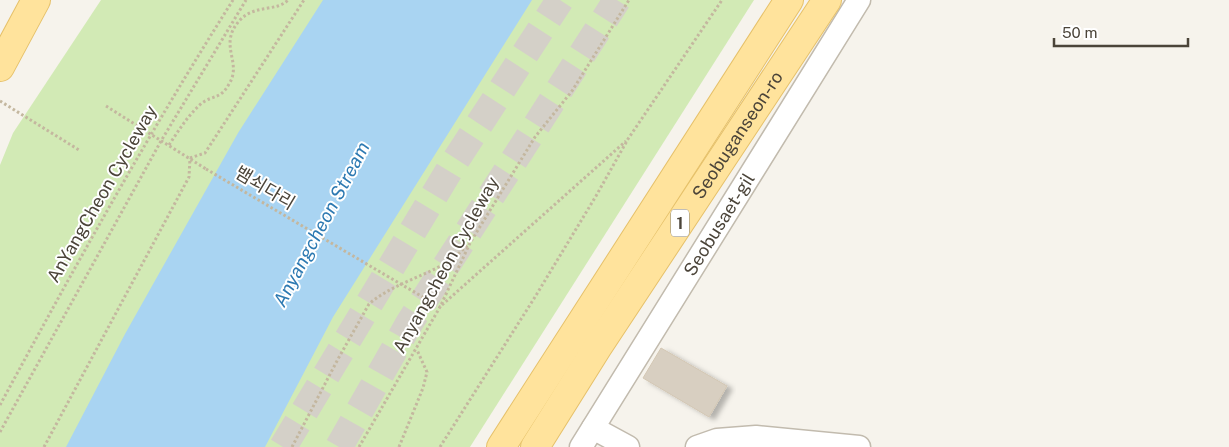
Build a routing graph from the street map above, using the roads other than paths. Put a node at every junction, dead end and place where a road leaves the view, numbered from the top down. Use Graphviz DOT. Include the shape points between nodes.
graph roads {
  1 [pos="36,0"];
  2 [pos="789,0"];
  3 [pos="827,0"];
  4 [pos="859,0"];
  5 [pos="7,35"];
  6 [pos="0,67"];
  7 [pos="587,441"];
  8 [pos="502,443"];
  9 [pos="535,447"];
  10 [pos="628,447"];
  11 [pos="697,447"];
  12 [pos="859,447"];
  1 -- 5 [label="main road"];
  2 -- 8 [label="main road, Seobuganseon-ro / 1"];
  3 -- 9 [label="main road, Seobuganseon-ro / 1"];
  4 -- 7 [label="street, Seobusaet-gil"];
  5 -- 6 [label="main road"];
  7 -- 10 [label="street"];
  11 -- 12 [label="street" via="717,440 756,437"];
}
